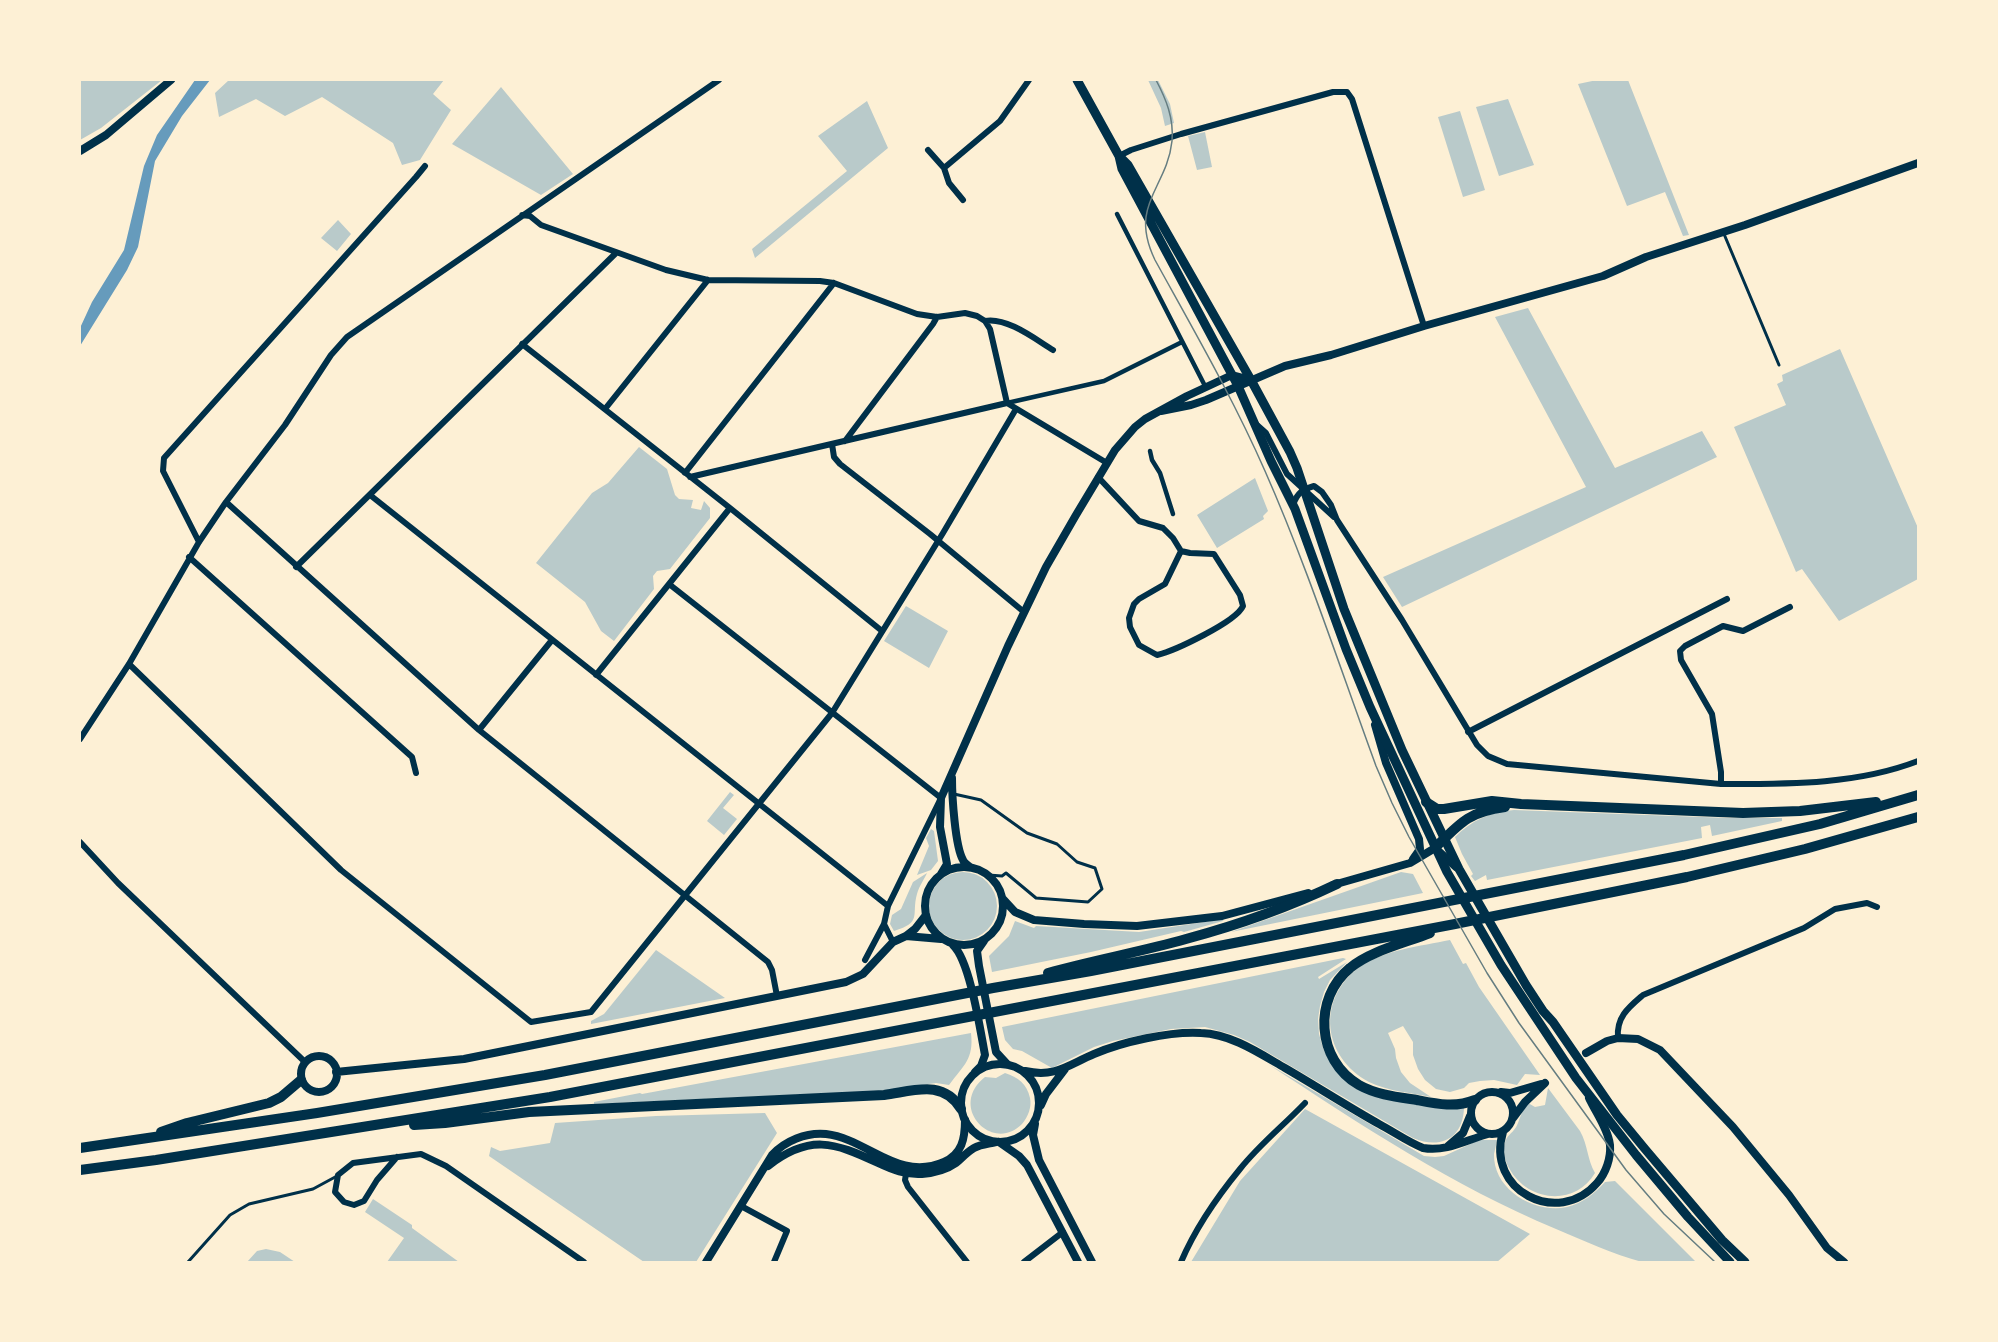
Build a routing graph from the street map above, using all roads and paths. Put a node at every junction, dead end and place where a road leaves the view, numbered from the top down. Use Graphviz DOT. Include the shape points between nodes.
graph roads {
  1 [pos="171,80"];
  2 [pos="719,80"];
  3 [pos="1029,80"];
  4 [pos="1077,80"];
  5 [pos="928,150"];
  6 [pos="80,151"];
  7 [pos="1119,156"];
  8 [pos="1918,163"];
  9 [pos="425,166"];
  10 [pos="944,168"];
  11 [pos="963,200"];
  12 [pos="1117,214"];
  13 [pos="522,215"];
  14 [pos="1723,232"];
  15 [pos="615,253"];
  16 [pos="708,280"];
  17 [pos="834,282"];
  18 [pos="937,316"];
  19 [pos="985,321"];
  20 [pos="1424,326"];
  21 [pos="1182,342"];
  22 [pos="522,344"];
  23 [pos="1053,350"];
  24 [pos="1779,365"];
  25 [pos="1232,375"];
  26 [pos="1251,380"];
  27 [pos="1204,384"];
  28 [pos="1238,386"];
  29 [pos="1007,403"];
  30 [pos="605,409"];
  31 [pos="1016,410"];
  32 [pos="1161,411"];
  33 [pos="1255,423"];
  34 [pos="845,441"];
  35 [pos="832,444"];
  36 [pos="1150,451"];
  37 [pos="1107,463"];
  38 [pos="687,475"];
  39 [pos="1098,477"];
  40 [pos="1304,489"];
  41 [pos="370,495"];
  42 [pos="226,502"];
  43 [pos="1293,505"];
  44 [pos="730,508"];
  45 [pos="1173,514"];
  46 [pos="938,541"];
  47 [pos="199,542"];
  48 [pos="1181,551"];
  49 [pos="189,558"];
  50 [pos="296,567"];
  51 [pos="669,584"];
  52 [pos="1728,599"];
  53 [pos="1790,607"];
  54 [pos="1024,612"];
  55 [pos="882,631"];
  56 [pos="552,640"];
  57 [pos="129,664"];
  58 [pos="596,675"];
  59 [pos="1370,707"];
  60 [pos="832,713"];
  61 [pos="479,730"];
  62 [pos="1468,732"];
  63 [pos="80,739"];
  64 [pos="1918,761"];
  65 [pos="416,773"];
  66 [pos="952,774"];
  67 [pos="1721,784"];
  68 [pos="952,794"];
  69 [pos="1918,795"];
  70 [pos="941,798"];
  71 [pos="1906,799"];
  72 [pos="1426,802"];
  73 [pos="1521,804"];
  74 [pos="759,806"];
  75 [pos="1918,817"];
  76 [pos="1444,838"];
  77 [pos="80,842"];
  78 [pos="1435,848"];
  79 [pos="1410,863"];
  80 [pos="972,868"];
  81 [pos="1458,869"];
  82 [pos="941,874"];
  83 [pos="988,875"];
  84 [pos="1337,884"];
  85 [pos="685,896"];
  86 [pos="1003,899"];
  87 [pos="888,906"];
  88 [pos="1877,907"];
  89 [pos="926,915"];
  90 [pos="884,924"];
  91 [pos="1455,924"];
  92 [pos="906,936"];
  93 [pos="943,939"];
  94 [pos="985,940"];
  95 [pos="893,942"];
  96 [pos="952,944"];
  97 [pos="865,960"];
  98 [pos="993,988"];
  99 [pos="777,996"];
  100 [pos="1618,1038"];
  101 [pos="1586,1053"];
  102 [pos="305,1062"];
  103 [pos="1007,1064"];
  104 [pos="1065,1069"];
  105 [pos="1025,1071"];
  106 [pos="336,1072"];
  107 [pos="975,1072"];
  108 [pos="302,1080"];
  109 [pos="1585,1090"];
  110 [pos="1500,1092"];
  111 [pos="1475,1100"];
  112 [pos="1305,1103"];
  113 [pos="1040,1108"];
  114 [pos="1470,1114"];
  115 [pos="963,1115"];
  116 [pos="1513,1119"];
  117 [pos="1036,1121"];
  118 [pos="351,1129"];
  119 [pos="1503,1132"];
  120 [pos="1488,1134"];
  121 [pos="131,1142"];
  122 [pos="997,1142"];
  123 [pos="80,1148"];
  124 [pos="1443,1149"];
  125 [pos="397,1157"];
  126 [pos="764,1168"];
  127 [pos="80,1170"];
  128 [pos="906,1174"];
  129 [pos="338,1175"];
  130 [pos="741,1206"];
  131 [pos="1063,1232"];
  132 [pos="774,1261"];
  133 [pos="188,1263"];
  134 [pos="584,1263"];
  135 [pos="706,1263"];
  136 [pos="783,1263"];
  137 [pos="967,1263"];
  138 [pos="1024,1263"];
  139 [pos="1078,1263"];
  140 [pos="1092,1263"];
  141 [pos="1181,1263"];
  142 [pos="1730,1263"];
  143 [pos="1745,1263"];
  144 [pos="1844,1263"];
  1 -- 6 [label="street" via="106,135"];
  2 -- 13 [label="street"];
  3 -- 10 [label="street" via="999,121"];
  4 -- 7 [label="main road"];
  5 -- 10 [label="street"];
  7 -- 20 [label="street" via="1172,136 1333,92 1347,92"];
  7 -- 25 [label="main road" via="1122,169"];
  7 -- 26 [label="main road" via="1128,165"];
  8 -- 14 [label="street"];
  9 -- 47 [label="street" via="164,458 163,471"];
  10 -- 11 [label="street" via="949,183"];
  12 -- 21 [label="street"];
  13 -- 15 [label="street"];
  13 -- 42 [label="street" via="348,337"];
  14 -- 20 [label="street" via="1646,257 1603,276"];
  14 -- 24 [label="lane"];
  15 -- 16 [label="street"];
  15 -- 22 [label="street"];
  16 -- 17 [label="street"];
  16 -- 30 [label="street"];
  17 -- 18 [label="street" via="917,314"];
  17 -- 38 [label="street"];
  18 -- 19 [label="street" via="965,313"];
  18 -- 34 [label="street"];
  19 -- 23 [label="street" via="1002,322"];
  19 -- 29 [label="street"];
  20 -- 26 [label="street" via="1285,366"];
  21 -- 27 [label="street"];
  21 -- 29 [label="street" via="1104,381"];
  22 -- 30 [label="street"];
  22 -- 41 [label="street"];
  25 -- 26 [label="street"];
  25 -- 28 [label="main road"];
  25 -- 32 [label="street"];
  26 -- 28 [label="street"];
  26 -- 40 [label="main road" via="1290,452"];
  28 -- 32 [label="street" via="1191,405"];
  28 -- 33 [label="main road"];
  29 -- 31 [label="street"];
  29 -- 34 [label="street"];
  30 -- 38 [label="street"];
  31 -- 37 [label="street"];
  31 -- 46 [label="street"];
  32 -- 37 [label="street" via="1135,427"];
  33 -- 40 [label="street" via="1266,433 1287,474"];
  33 -- 43 [label="main road"];
  34 -- 35 [label="street"];
  35 -- 38 [label="street"];
  35 -- 46 [label="street" via="840,464"];
  36 -- 45 [label="street"];
  37 -- 39 [label="street"];
  38 -- 44 [label="street"];
  39 -- 48 [label="street" via="1139,521 1163,528"];
  39 -- 54 [label="street"];
  40 -- 43 [label="street"];
  40 -- 62 [label="street" via="1317,487 1330,505"];
  40 -- 72 [label="main road" via="1348,618"];
  41 -- 50 [label="street"];
  41 -- 56 [label="street"];
  42 -- 47 [label="street"];
  42 -- 50 [label="street"];
  43 -- 59 [label="main road"];
  44 -- 51 [label="street"];
  44 -- 55 [label="street"];
  46 -- 54 [label="street"];
  46 -- 55 [label="street"];
  47 -- 49 [label="street"];
  48 -- 48 [label="street" via="1214,554 1242,598 1243,606 1237,614 1180,647 1157,655 1139,645 1129,618 1139,599 1165,584"];
  49 -- 57 [label="street"];
  49 -- 65 [label="street" via="412,757"];
  50 -- 61 [label="street"];
  51 -- 58 [label="street"];
  51 -- 60 [label="street"];
  52 -- 62 [label="street"];
  53 -- 67 [label="street" via="1743,631 1723,626 1680,651 1681,660 1712,714"];
  54 -- 66 [label="street"];
  55 -- 60 [label="street"];
  56 -- 58 [label="street"];
  56 -- 61 [label="street"];
  57 -- 63 [label="street"];
  57 -- 85 [label="street" via="354,883 531,1022 591,1012"];
  58 -- 74 [label="street"];
  59 -- 78 [label="main road"];
  59 -- 79 [label="street" via="1386,764 1419,839 1419,849"];
  60 -- 70 [label="street"];
  60 -- 74 [label="street"];
  61 -- 85 [label="street"];
  62 -- 67 [label="street" via="1488,756 1508,764"];
  64 -- 67 [label="street" via="1860,776 1804,783"];
  66 -- 68 [label="street"];
  66 -- 70 [label="street"];
  68 -- 80 [label="street" via="963,860"];
  68 -- 83 [label="lane" via="981,800 1027,833 1057,844 1077,862 1095,868 1102,889 1088,902 1036,898 1006,873"];
  69 -- 71 [label="highway"];
  70 -- 82 [label="street" via="940,827 948,864"];
  70 -- 87 [label="street"];
  71 -- 73 [label="highway" via="1743,813"];
  71 -- 98 [label="highway" via="1821,824 1684,855"];
  72 -- 73 [label="highway" via="1437,809 1492,801"];
  72 -- 76 [label="main road"];
  73 -- 76 [label="highway" via="1473,814"];
  74 -- 85 [label="street"];
  74 -- 87 [label="street"];
  75 -- 91 [label="highway" via="1687,877"];
  76 -- 78 [label="highway"];
  76 -- 81 [label="main road"];
  77 -- 102 [label="street"];
  78 -- 79 [label="street"];
  78 -- 81 [label="street"];
  78 -- 109 [label="main road" via="1492,950"];
  79 -- 84 [label="street"];
  80 -- 82 [label="street" via="961,867"];
  80 -- 83 [label="street"];
  81 -- 143 [label="main road" via="1543,1011 1617,1115"];
  82 -- 89 [label="street" via="927,892"];
  83 -- 86 [label="street"];
  84 -- 86 [label="street" via="1222,916 1137,926 1034,920 1015,912"];
  84 -- 98 [label="highway" via="1299,902 1188,939"];
  85 -- 99 [label="street" via="768,962"];
  86 -- 94 [label="street" via="1002,917"];
  87 -- 90 [label="street"];
  88 -- 100 [label="street" via="1868,903 1835,909 1804,928 1642,995 1624,1011"];
  89 -- 92 [label="street"];
  89 -- 93 [label="street" via="935,933"];
  90 -- 95 [label="street"];
  90 -- 97 [label="street"];
  91 -- 111 [label="highway" via="1352,965 1329,995 1325,1034 1337,1063 1360,1085 1381,1094 1448,1106"];
  91 -- 118 [label="highway" via="550,1097"];
  92 -- 93 [label="street"];
  92 -- 95 [label="street"];
  93 -- 96 [label="street"];
  94 -- 96 [label="street" via="963,946"];
  94 -- 103 [label="street" via="977,951 979,966 996,1052"];
  95 -- 99 [label="street" via="863,974 846,982"];
  96 -- 107 [label="street" via="961,953 966,968 985,1054"];
  98 -- 121 [label="highway" via="545,1075"];
  99 -- 106 [label="street" via="464,1059"];
  100 -- 101 [label="main road"];
  100 -- 144 [label="main road" via="1638,1039 1668,1057 1733,1127 1827,1248"];
  102 -- 106 [label="street" via="321,1056 331,1062"];
  102 -- 108 [label="street"];
  103 -- 105 [label="main road"];
  103 -- 107 [label="main road" via="996,1063"];
  104 -- 105 [label="main road" via="1047,1074"];
  104 -- 113 [label="main road"];
  104 -- 124 [label="main road" via="1093,1054 1143,1040 1199,1032 1213,1034 1264,1055 1415,1145"];
  105 -- 113 [label="main road" via="1039,1094"];
  106 -- 108 [label="street" via="334,1083 325,1091 308,1089"];
  107 -- 115 [label="main road" via="963,1089"];
  108 -- 121 [label="highway" via="269,1103 187,1123"];
  109 -- 119 [label="main road" via="1608,1136 1610,1154 1599,1182 1580,1197 1555,1203 1519,1191 1500,1161 1498,1150"];
  109 -- 142 [label="main road"];
  110 -- 111 [label="main road" via="1486,1092"];
  110 -- 116 [label="main road" via="1510,1100"];
  110 -- 116 [label="main road" via="1545,1083"];
  111 -- 114 [label="main road"];
  112 -- 141 [label="street" via="1240,1168 1201,1223"];
  113 -- 117 [label="main road"];
  114 -- 120 [label="main road" via="1476,1127"];
  114 -- 124 [label="main road" via="1463,1133"];
  115 -- 118 [label="highway" via="955,1099 938,1089 929,1089 884,1095 529,1112"];
  115 -- 122 [label="main road" via="972,1131"];
  115 -- 126 [label="street" via="965,1133 959,1152 936,1165 906,1167 842,1138 820,1134 799,1138 779,1148"];
  116 -- 119 [label="main road"];
  117 -- 122 [label="main road" via="1019,1138"];
  117 -- 140 [label="main road" via="1033,1135 1039,1160"];
  118 -- 127 [label="highway"];
  119 -- 120 [label="main road"];
  120 -- 124 [label="main road"];
  121 -- 123 [label="highway"];
  122 -- 128 [label="street" via="976,1147 939,1171"];
  122 -- 131 [label="main road" via="1027,1164"];
  125 -- 129 [label="street" via="353,1163"];
  125 -- 129 [label="street" via="364,1201 354,1205 344,1202 335,1192"];
  125 -- 134 [label="street" via="421,1154 446,1166"];
  126 -- 128 [label="street" via="793,1149 820,1143 851,1150"];
  126 -- 130 [label="street"];
  128 -- 137 [label="street" via="908,1186"];
  129 -- 133 [label="lane" via="313,1189 240,1209 230,1215"];
  130 -- 132 [label="street" via="787,1231"];
  130 -- 135 [label="street"];
  131 -- 138 [label="street"];
  131 -- 139 [label="main road"];
  132 -- 136 [label="street"];
}
